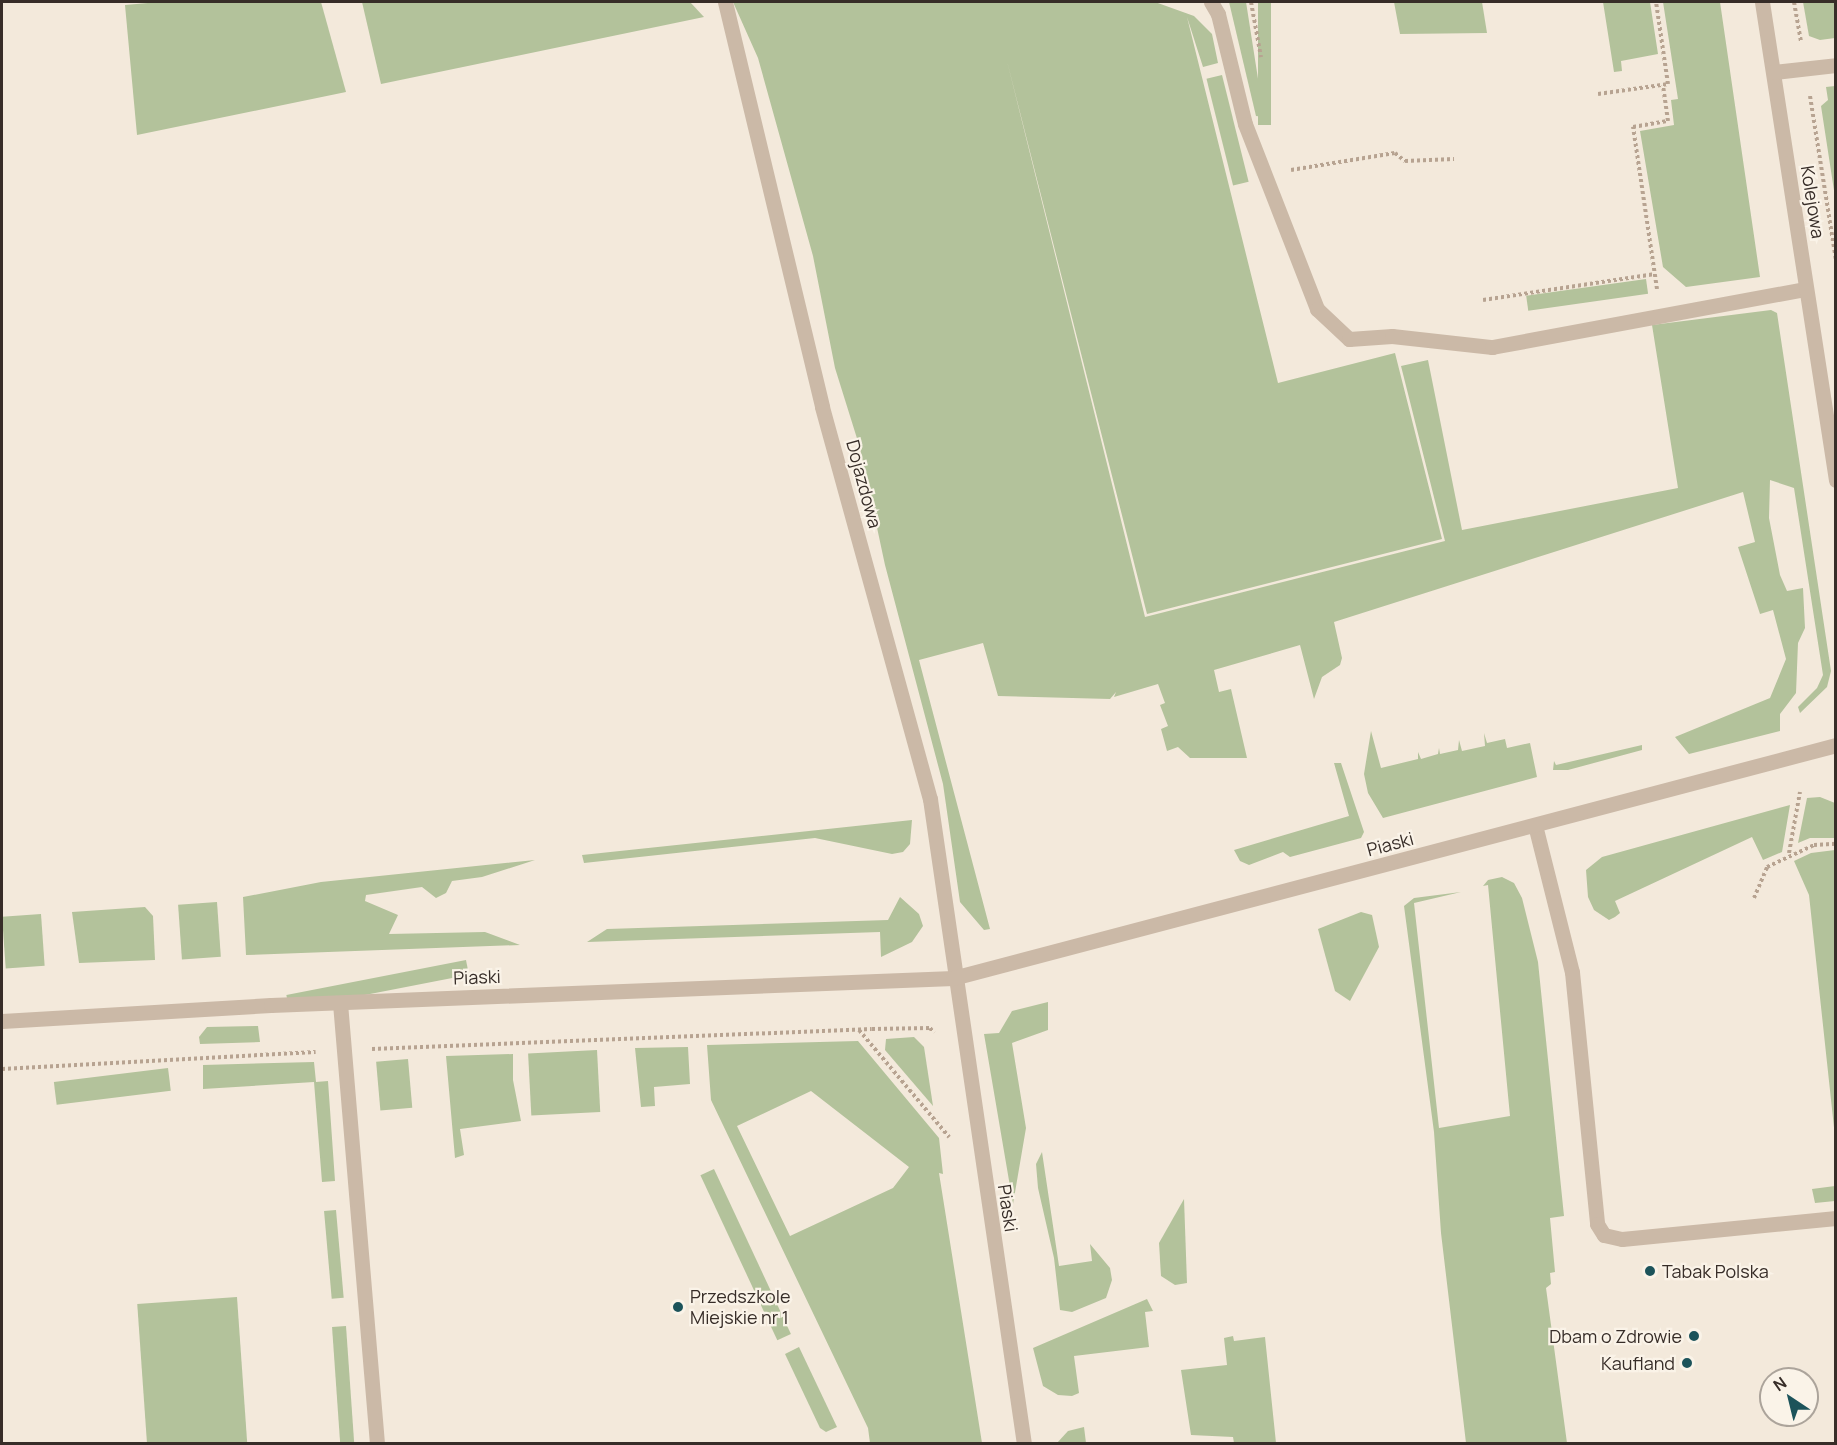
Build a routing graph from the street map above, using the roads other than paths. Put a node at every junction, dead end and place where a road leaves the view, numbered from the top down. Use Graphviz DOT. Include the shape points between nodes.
graph roads {
  1 [pos="725,2"];
  2 [pos="1211,2"];
  3 [pos="1762,2"];
  4 [pos="1836,65"];
  5 [pos="1774,72"];
  6 [pos="1806,289"];
  7 [pos="1836,480"];
  8 [pos="1836,745"];
  9 [pos="1535,825"];
  10 [pos="954,978"];
  11 [pos="340,1003"];
  12 [pos="2,1021"];
  13 [pos="1836,1218"];
  14 [pos="377,1443"];
  15 [pos="1024,1443"];
  1 -- 10 [label="street, Dojazdowa" via="822,407 930,799"];
  2 -- 6 [label="street" via="1218,14 1245,124 1317,309 1349,339 1392,336 1492,347"];
  3 -- 5 [label="street, Kolejowa"];
  4 -- 5 [label="street"];
  5 -- 6 [label="street, Kolejowa"];
  6 -- 7 [label="street, Kolejowa"];
  8 -- 9 [label="street, Piaski"];
  9 -- 10 [label="street, Piaski"];
  9 -- 13 [label="street" via="1572,972 1597,1224 1605,1235 1623,1239"];
  10 -- 11 [label="street, Piaski"];
  10 -- 15 [label="street, Piaski"];
  11 -- 12 [label="street, Piaski"];
  11 -- 14 [label="street"];
}
